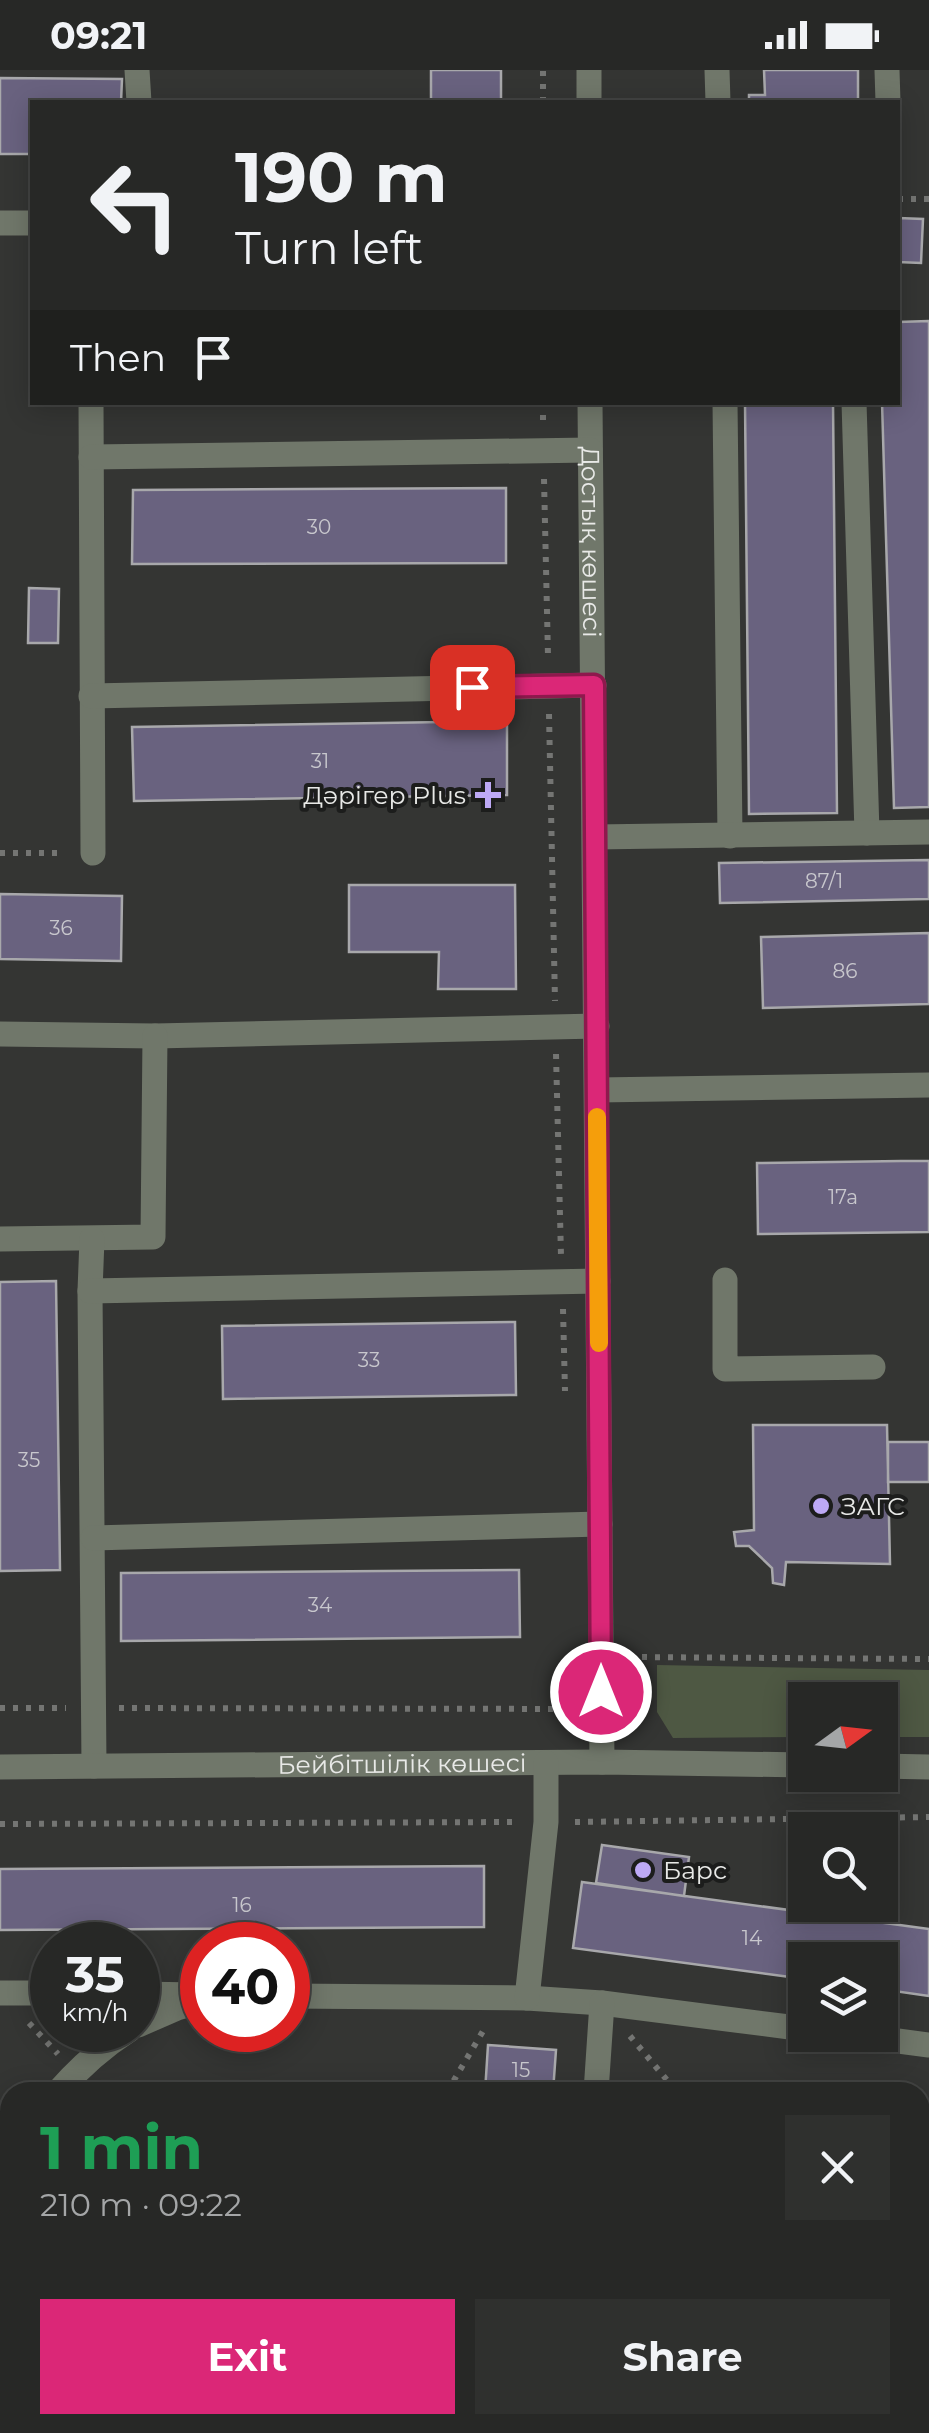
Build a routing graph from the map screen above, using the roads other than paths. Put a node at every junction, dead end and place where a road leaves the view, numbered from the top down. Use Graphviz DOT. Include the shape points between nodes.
graph roads {
  1 [pos="138,70"];
  2 [pos="589,70"];
  3 [pos="717,70"];
  4 [pos="887,70"];
  5 [pos="139,100"];
  6 [pos="589,100"];
  7 [pos="718,100"];
  8 [pos="888,100"];
  9 [pos="0,223"];
  10 [pos="30,223"];
  11 [pos="91,405"];
  12 [pos="590,405"];
  13 [pos="725,405"];
  14 [pos="854,405"];
  15 [pos="590,450"];
  16 [pos="91,458"];
  17 [pos="594,685"];
  18 [pos="91,696"];
  19 [pos="929,832"];
  20 [pos="867,834"];
  21 [pos="730,836"];
  22 [pos="595,837"];
  23 [pos="93,853"];
  24 [pos="596,1026"];
  25 [pos="0,1034"];
  26 [pos="155,1036"];
  27 [pos="929,1085"];
  28 [pos="597,1090"];
  29 [pos="0,1239"];
  30 [pos="92,1239"];
  31 [pos="725,1280"];
  32 [pos="598,1281"];
  33 [pos="90,1291"];
  34 [pos="872,1368"];
  35 [pos="600,1524"];
  36 [pos="93,1538"];
  37 [pos="602,1762"];
  38 [pos="546,1763"];
  39 [pos="788,1765"];
  40 [pos="94,1766"];
  41 [pos="898,1766"];
  42 [pos="929,1766"];
  43 [pos="0,1767"];
  44 [pos="1,1992"];
  45 [pos="30,1993"];
  46 [pos="310,1996"];
  47 [pos="514,1999"];
  48 [pos="602,2003"];
  49 [pos="788,2027"];
  50 [pos="898,2041"];
  51 [pos="929,2045"];
  52 [pos="98,2052"];
  53 [pos="67,2082"];
  54 [pos="597,2082"];
  1 -- 5 [label="street"];
  2 -- 6 [label="street"];
  3 -- 7 [label="street"];
  4 -- 8 [label="street"];
  9 -- 10 [label="street"];
  11 -- 16 [label="street"];
  12 -- 15 [label="street, Достық көшесі"];
  13 -- 21 [label="street"];
  14 -- 20 [label="street"];
  15 -- 16 [label="street"];
  15 -- 17 [label="street, Достық көшесі"];
  16 -- 18 [label="street"];
  17 -- 18 [label="street"];
  17 -- 22 [label="street, Достық көшесі"];
  18 -- 23 [label="street"];
  19 -- 20 [label="street"];
  20 -- 21 [label="street"];
  21 -- 22 [label="street"];
  22 -- 24 [label="street, Достық көшесі"];
  24 -- 26 [label="street"];
  24 -- 28 [label="street, Достық көшесі"];
  25 -- 26 [label="street"];
  26 -- 30 [label="street" via="154,1237"];
  27 -- 28 [label="street"];
  28 -- 32 [label="street, Достық көшесі"];
  29 -- 30 [label="street"];
  30 -- 33 [label="street"];
  31 -- 34 [label="street" via="725,1369"];
  32 -- 33 [label="street"];
  32 -- 35 [label="street, Достық көшесі"];
  33 -- 36 [label="street"];
  35 -- 36 [label="street"];
  35 -- 37 [label="street, Достық көшесі"];
  36 -- 40 [label="street"];
  37 -- 38 [label="street, Бейбітшілік көшесі"];
  37 -- 39 [label="street, Бейбітшілік көшесі"];
  38 -- 40 [label="street, Бейбітшілік көшесі"];
  38 -- 47 [label="street" via="546,1822"];
  40 -- 43 [label="street, Бейбітшілік көшесі"];
  41 -- 42 [label="street"];
  44 -- 45 [label="street"];
  46 -- 47 [label="street"];
  47 -- 48 [label="street"];
  48 -- 49 [label="street"];
  48 -- 54 [label="street"];
  50 -- 51 [label="street"];
  52 -- 53 [label="street"];
}
